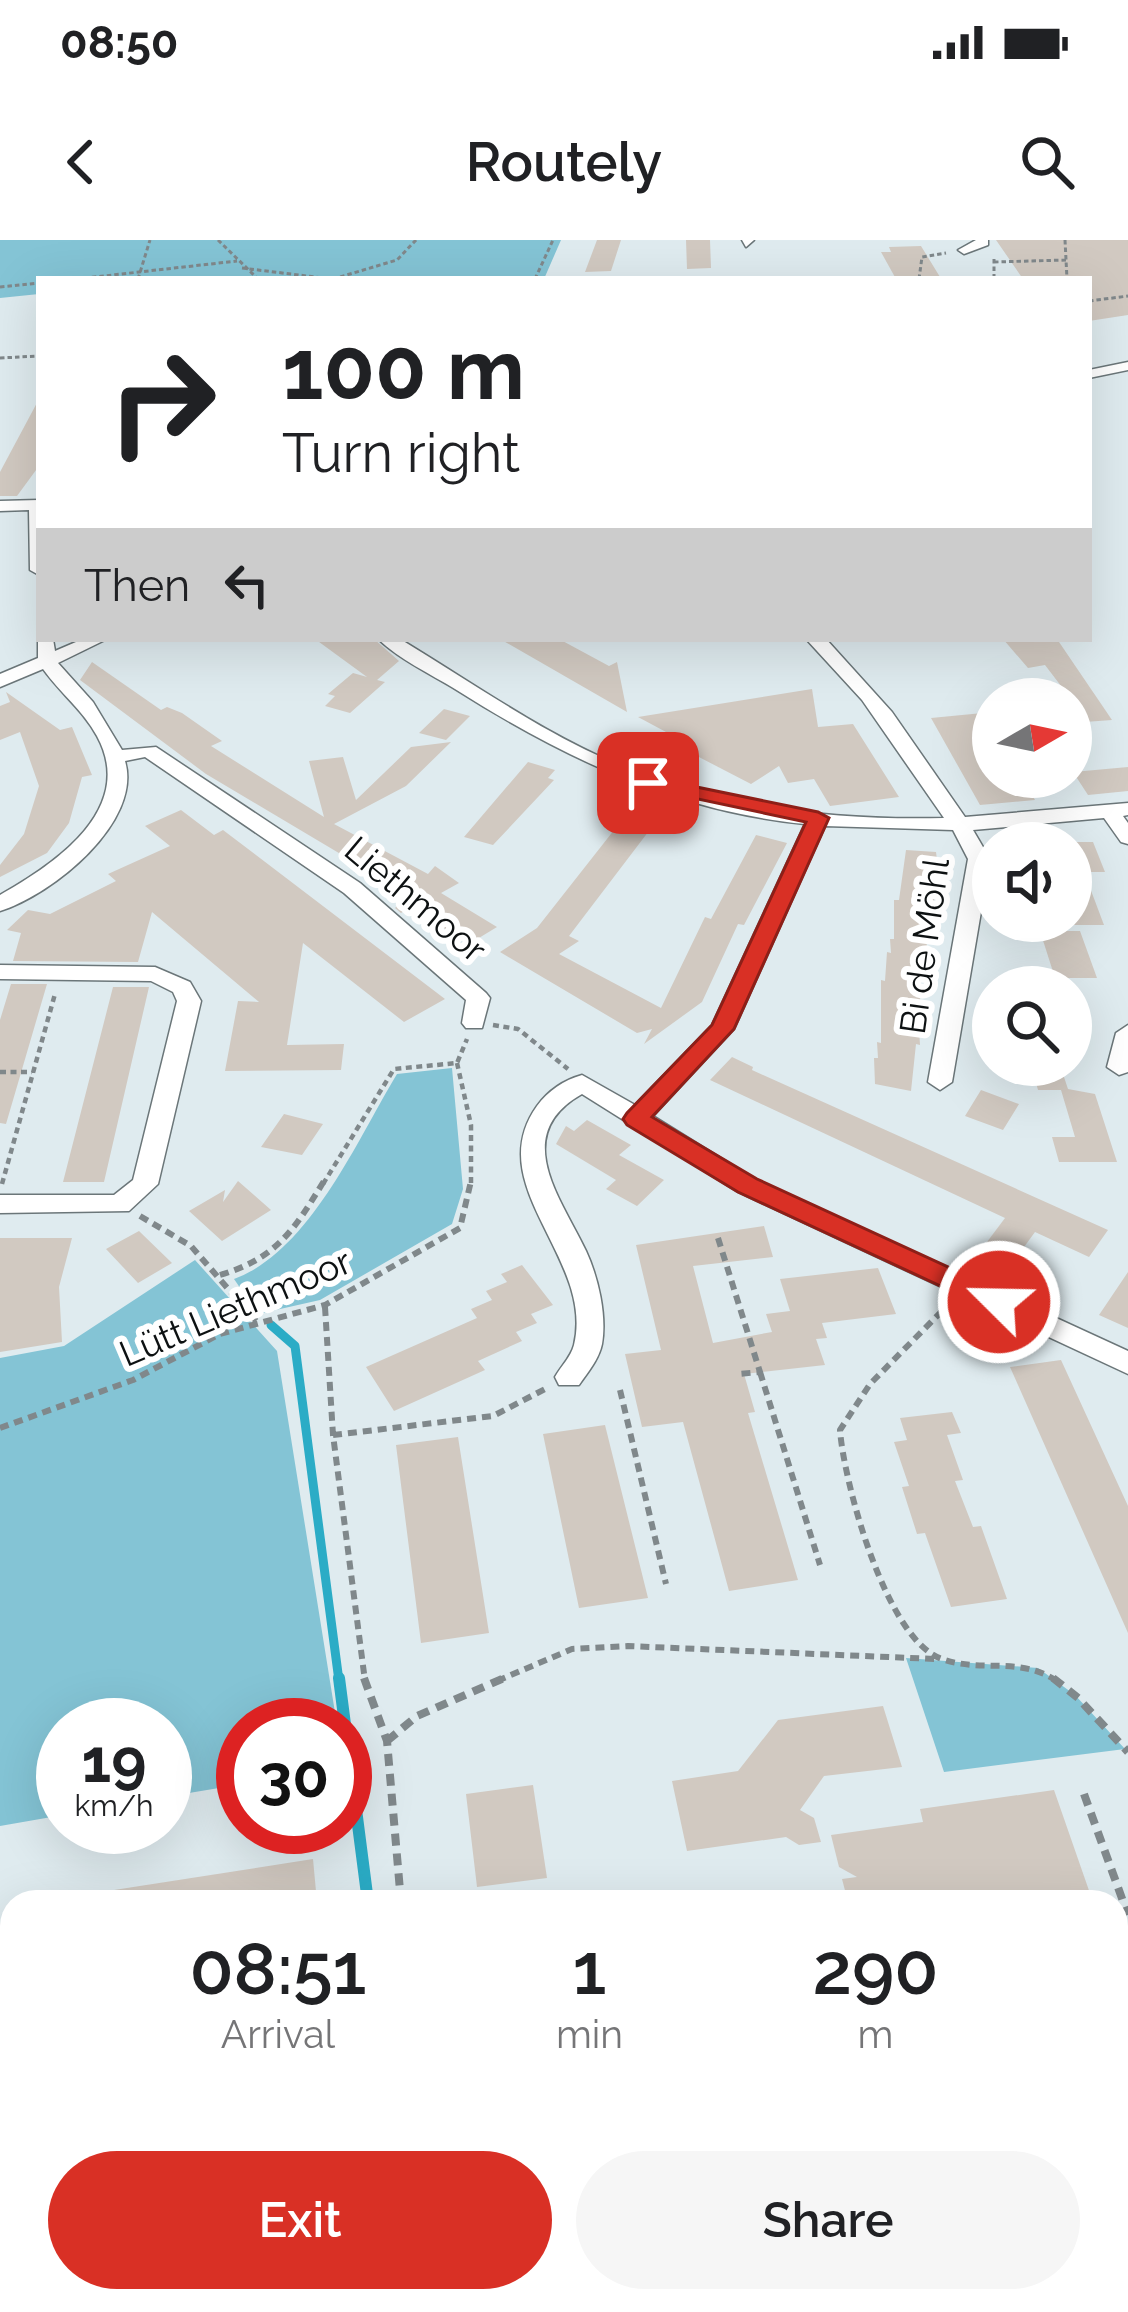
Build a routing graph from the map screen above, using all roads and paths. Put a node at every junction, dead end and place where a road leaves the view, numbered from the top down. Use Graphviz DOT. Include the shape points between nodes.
graph roads {
  1 [pos="150,240"];
  2 [pos="218,240"];
  3 [pos="416,240"];
  4 [pos="553,240"];
  5 [pos="982,240"];
  6 [pos="1065,240"];
  7 [pos="964,250"];
  8 [pos="1066,260"];
  9 [pos="237,261"];
  10 [pos="994,262"];
  11 [pos="242,268"];
  12 [pos="139,276"];
  13 [pos="254,276"];
  14 [pos="307,276"];
  15 [pos="342,276"];
  16 [pos="536,276"];
  17 [pos="920,276"];
  18 [pos="1067,276"];
  19 [pos="36,283"];
  20 [pos="0,287"];
  21 [pos="1128,296"];
  22 [pos="1092,301"];
  23 [pos="36,356"];
  24 [pos="0,358"];
  25 [pos="1128,366"];
  26 [pos="1092,373"];
  27 [pos="0,506"];
  28 [pos="36,506"];
  29 [pos="44,642"];
  30 [pos="91,642"];
  31 [pos="392,642"];
  32 [pos="818,642"];
  33 [pos="45,662"];
  34 [pos="0,681"];
  35 [pos="113,757"];
  36 [pos="1119,810"];
  37 [pos="818,818"];
  38 [pos="959,825"];
  39 [pos="1128,838"];
  40 [pos="0,904"];
  41 [pos="0,972"];
  42 [pos="61,973"];
  43 [pos="474,1022"];
  44 [pos="1128,1033"];
  45 [pos="457,1063"];
  46 [pos="1119,1067"];
  47 [pos="0,1072"];
  48 [pos="33,1072"];
  49 [pos="582,1082"];
  50 [pos="940,1082"];
  51 [pos="636,1119"];
  52 [pos="0,1192"];
  53 [pos="0,1204"];
  54 [pos="119,1204"];
  55 [pos="718,1238"];
  56 [pos="220,1275"];
  57 [pos="961,1287"];
  58 [pos="325,1305"];
  59 [pos="942,1311"];
  60 [pos="256,1321"];
  61 [pos="1128,1363"];
  62 [pos="760,1372"];
  63 [pos="738,1374"];
  64 [pos="569,1377"];
  65 [pos="620,1390"];
  66 [pos="0,1428"];
  67 [pos="332,1435"];
  68 [pos="820,1565"];
  69 [pos="666,1584"];
  70 [pos="939,1659"];
  71 [pos="387,1741"];
  72 [pos="1128,1752"];
  73 [pos="1084,1794"];
  74 [pos="400,1890"];
  75 [pos="1119,1890"];
  1 -- 12 [label="path"];
  2 -- 9 [label="path"];
  3 -- 15 [label="path" via="397,260"];
  4 -- 16 [label="path"];
  5 -- 7 [label="street"];
  6 -- 8 [label="path"];
  7 -- 17 [label="path" via="922,257"];
  8 -- 10 [label="path"];
  8 -- 18 [label="path"];
  9 -- 11 [label="path"];
  9 -- 12 [label="path"];
  11 -- 13 [label="path"];
  11 -- 14 [label="path"];
  19 -- 20 [label="path"];
  21 -- 22 [label="path"];
  23 -- 24 [label="path"];
  25 -- 26 [label="street"];
  27 -- 28 [label="street"];
  29 -- 33 [label="street"];
  30 -- 33 [label="street"];
  31 -- 37 [label="street, Bi de Möhl" via="592,760 648,783"];
  32 -- 38 [label="street" via="873,700"];
  33 -- 34 [label="street"];
  33 -- 35 [label="street" via="88,707"];
  35 -- 40 [label="street" via="111,810 97,835 61,869"];
  35 -- 43 [label="street, Liethmoor" via="149,751 352,888 478,998"];
  36 -- 38 [label="street, Bi de Möhl"];
  36 -- 39 [label="street"];
  37 -- 38 [label="street, Bi de Möhl"];
  37 -- 51 [label="street" via="722,1029"];
  38 -- 50 [label="street, Bi de Möhl" via="979,859"];
  41 -- 42 [label="street"];
  42 -- 48 [label="path"];
  42 -- 54 [label="street" via="155,974 182,987 189,1001 146,1184"];
  43 -- 45 [label="path"];
  43 -- 49 [label="path, Liethmoor" via="518,1029"];
  44 -- 46 [label="street"];
  45 -- 56 [label="path" via="394,1069 295,1230 256,1264"];
  45 -- 58 [label="path, Lütt Liethmoor" via="474,1190 460,1228"];
  47 -- 48 [label="path"];
  48 -- 52 [label="path"];
  49 -- 51 [label="street"];
  49 -- 64 [label="street" via="555,1095 532,1148 544,1203 574,1255 588,1320 588,1350"];
  51 -- 57 [label="street" via="747,1186"];
  53 -- 54 [label="street"];
  54 -- 56 [label="path" via="191,1246"];
  55 -- 62 [label="path"];
  56 -- 60 [label="path"];
  57 -- 59 [label="street"];
  57 -- 61 [label="street"];
  58 -- 60 [label="path, Lütt Liethmoor"];
  58 -- 67 [label="path"];
  59 -- 70 [label="path" via="856,1402 839,1434 897,1618"];
  60 -- 66 [label="path, Lütt Liethmoor" via="133,1380"];
  62 -- 63 [label="path"];
  62 -- 68 [label="path"];
  64 -- 67 [label="path" via="493,1416"];
  65 -- 69 [label="path"];
  67 -- 71 [label="path" via="365,1684"];
  70 -- 71 [label="path" via="572,1649 417,1716"];
  70 -- 72 [label="path" via="1038,1668"];
  71 -- 74 [label="path"];
  73 -- 75 [label="path"];
}
